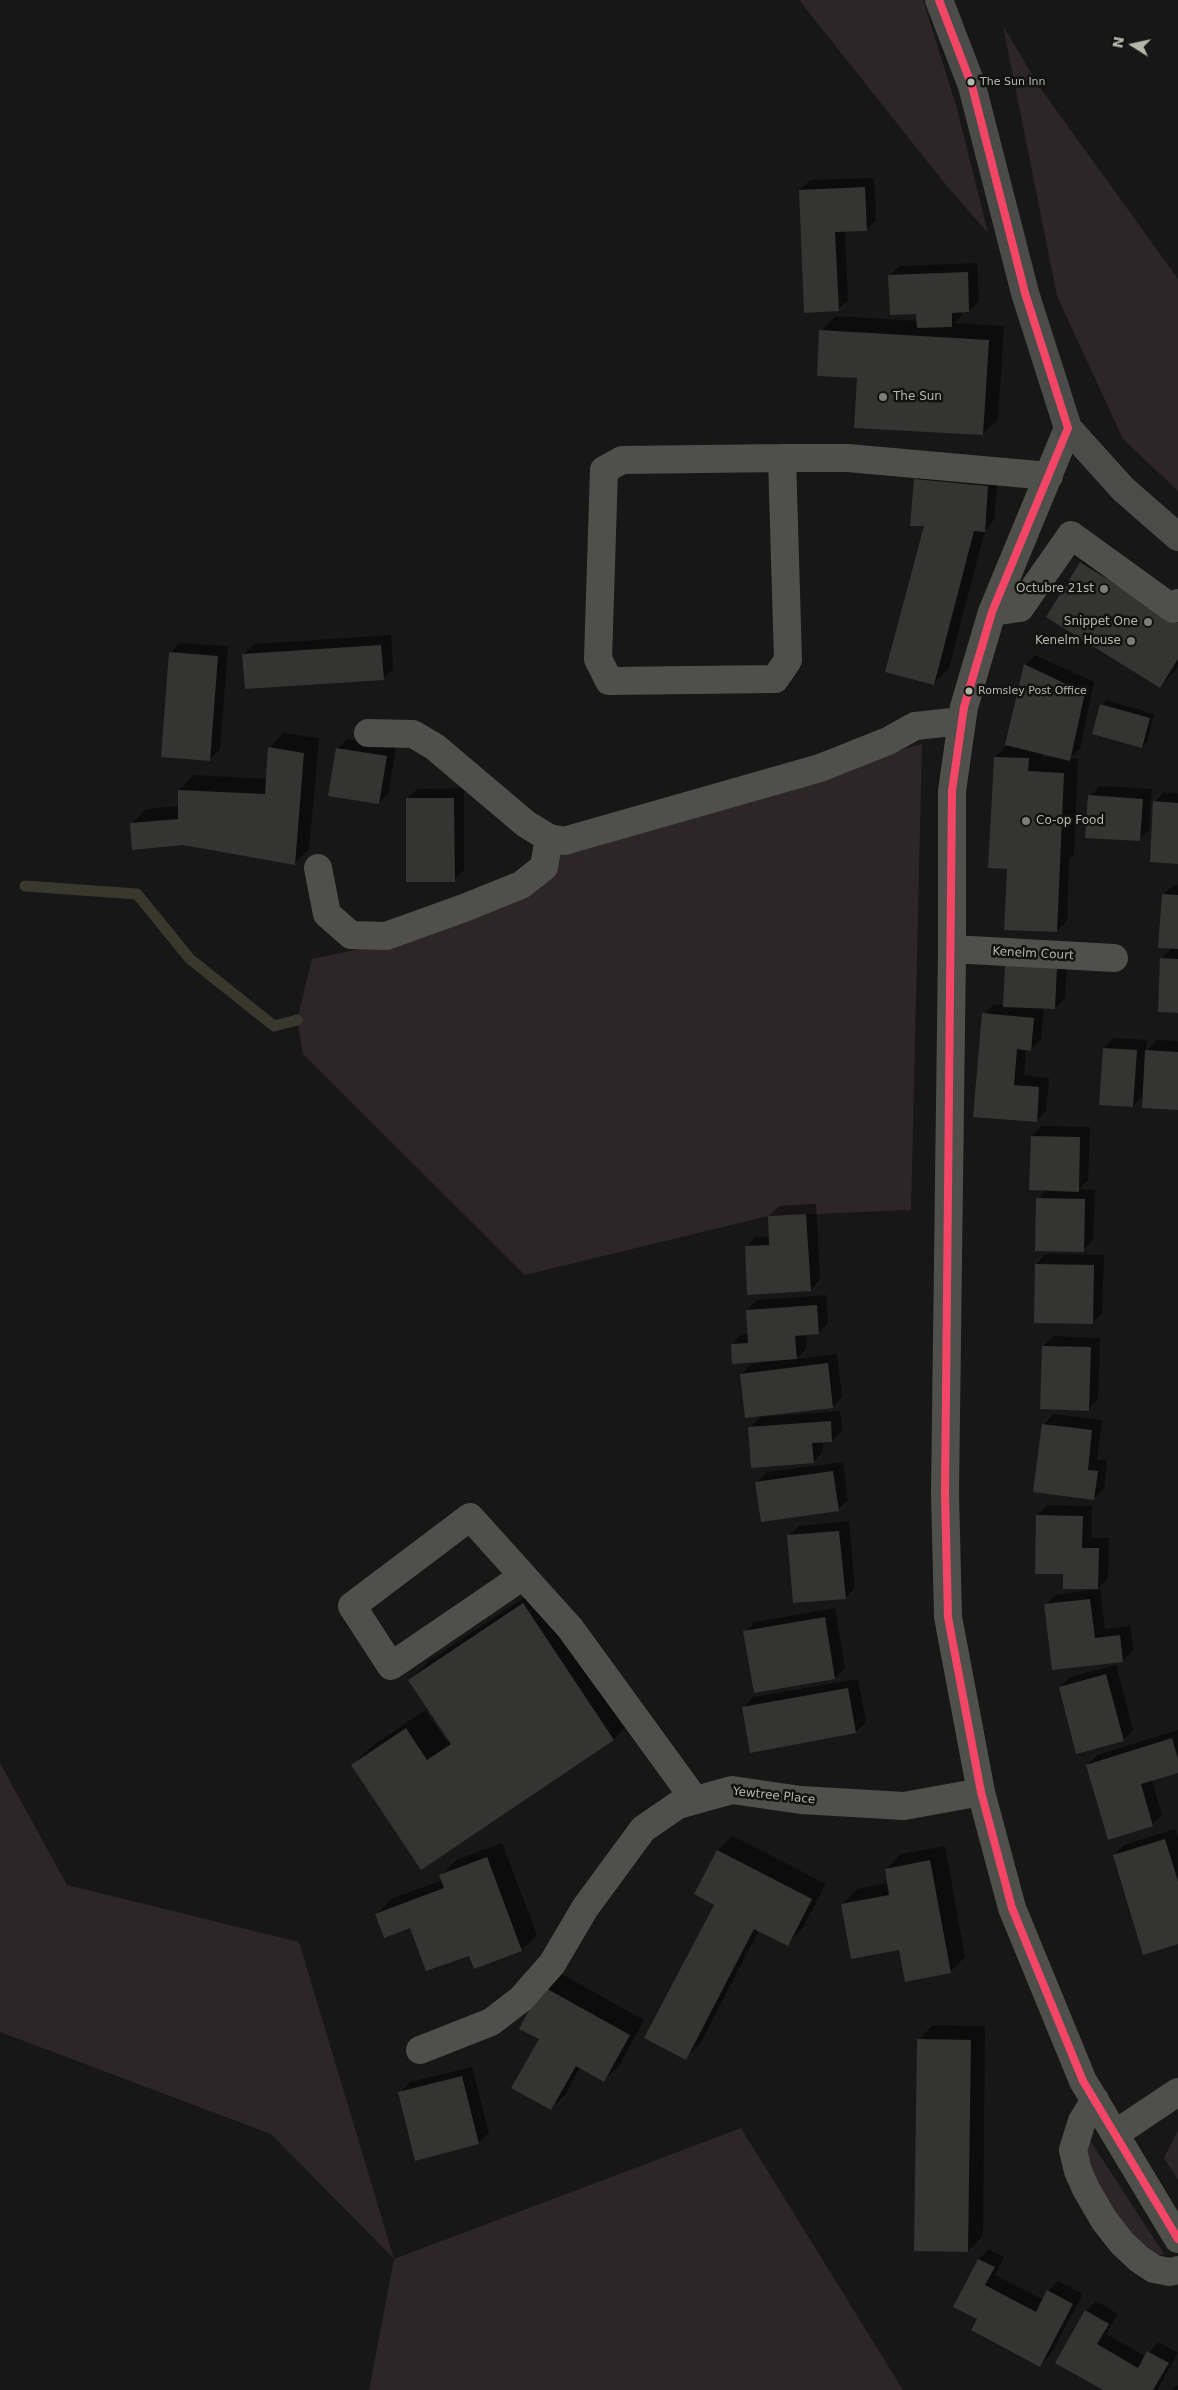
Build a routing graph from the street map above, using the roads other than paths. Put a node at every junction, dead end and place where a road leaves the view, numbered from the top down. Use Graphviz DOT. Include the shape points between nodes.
graph roads {
  1 [pos="939,0"];
  2 [pos="1068,428"];
  3 [pos="782,458"];
  4 [pos="1049,476"];
  5 [pos="1178,537"];
  6 [pos="1178,603"];
  7 [pos="992,612"];
  8 [pos="962,721"];
  9 [pos="368,733"];
  10 [pos="549,838"];
  11 [pos="318,868"];
  12 [pos="952,949"];
  13 [pos="1114,958"];
  14 [pos="522,1576"];
  15 [pos="981,1792"];
  16 [pos="695,1800"];
  17 [pos="420,2050"];
  18 [pos="1178,2092"];
  19 [pos="1095,2100"];
  20 [pos="1115,2134"];
  21 [pos="1178,2239"];
  22 [pos="1178,2270"];
  1 -- 2 [label="main road" via="972,86 1025,293"];
  2 -- 4 [label="street"];
  2 -- 5 [label="main road" via="1123,489"];
  3 -- 3 [label="street" via="622,460 604,470 598,659 609,681 774,679 788,660"];
  3 -- 4 [label="street" via="848,458"];
  4 -- 7 [label="street"];
  6 -- 7 [label="street" via="1173,609 1071,535 1020,608"];
  7 -- 8 [label="street"];
  8 -- 10 [label="street" via="915,726 888,741 820,768 588,835 564,841"];
  8 -- 12 [label="street" via="952,791"];
  9 -- 10 [label="street" via="413,734 420,738 526,824"];
  10 -- 11 [label="street" via="544,867 521,885 386,936 351,935 327,914"];
  12 -- 13 [label="street, Kenelm Court"];
  12 -- 15 [label="street" via="945,1493 948,1617"];
  14 -- 14 [label="street" via="470,1517 352,1606 391,1666"];
  14 -- 16 [label="street" via="570,1628"];
  15 -- 16 [label="street, Yewtree Place" via="904,1806 801,1800 732,1790"];
  15 -- 19 [label="street" via="1012,1908 1083,2081"];
  16 -- 17 [label="street, Yewtree Place" via="678,1805 643,1830 585,1908 552,1964 521,2000 491,2022"];
  18 -- 20 [label="street"];
  19 -- 20 [label="street"];
  19 -- 22 [label="street" via="1082,2121 1074,2150 1086,2189 1104,2220 1140,2259 1154,2269"];
  20 -- 21 [label="street"];
}
